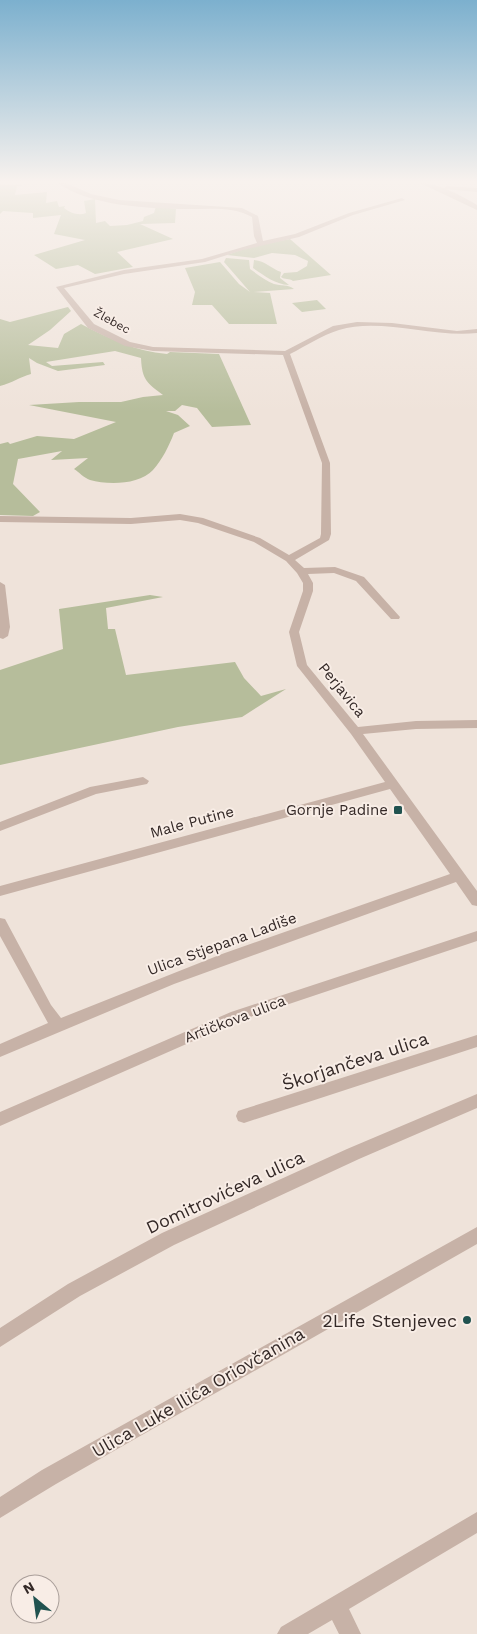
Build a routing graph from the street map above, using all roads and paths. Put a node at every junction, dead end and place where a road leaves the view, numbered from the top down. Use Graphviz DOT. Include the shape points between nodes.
graph roads {
  1 [pos="209,259"];
  2 [pos="477,331"];
  3 [pos="286,353"];
  4 [pos="0,519"];
  5 [pos="289,559"];
  6 [pos="301,571"];
  7 [pos="0,585"];
  8 [pos="396,617"];
  9 [pos="4,636"];
  10 [pos="477,724"];
  11 [pos="355,731"];
  12 [pos="143,780"];
  13 [pos="392,784"];
  14 [pos="0,827"];
  15 [pos="458,876"];
  16 [pos="0,891"];
  17 [pos="477,901"];
  18 [pos="0,923"];
  19 [pos="477,936"];
  20 [pos="57,1024"];
  21 [pos="477,1041"];
  22 [pos="0,1051"];
  23 [pos="477,1101"];
  24 [pos="244,1116"];
  25 [pos="0,1119"];
  26 [pos="477,1235"];
  27 [pos="0,1338"];
  28 [pos="0,1508"];
  29 [pos="477,1522"];
  30 [pos="336,1605"];
  31 [pos="288,1634"];
  32 [pos="350,1634"];
  1 -- 3 [label="street, Žlebec" via="124,272 59,287 91,326 137,347"];
  2 -- 3 [label="street, Žlebec" via="456,333 385,324 352,324 336,328"];
  3 -- 5 [label="street" via="318,439 327,476 324,540"];
  4 -- 5 [label="street" via="131,521 180,517 200,520 257,540"];
  5 -- 6 [label="street"];
  6 -- 8 [label="street" via="335,570 360,579"];
  6 -- 11 [label="street, Perjavica" via="308,591 294,632 300,660"];
  7 -- 9 [label="street"];
  10 -- 11 [label="street"];
  11 -- 13 [label="street, Perjavica"];
  12 -- 14 [label="street" via="94,790"];
  13 -- 15 [label="street, Perjavica"];
  13 -- 16 [label="street, Male Putine"];
  15 -- 17 [label="street, Perjavica"];
  15 -- 20 [label="street, Ulica Stjepana Ladiše" via="222,959"];
  18 -- 20 [label="street"];
  19 -- 25 [label="street, Artičkova ulica" via="236,1016"];
  20 -- 22 [label="street, Ulica Stjepana Ladiše"];
  21 -- 24 [label="street, Škorjančeva ulica"];
  23 -- 27 [label="street, Domitrovićeva ulica" via="168,1239 74,1290"];
  26 -- 28 [label="street, Ulica Luke Ilića Oriovčanina"];
  29 -- 30 [label="street"];
  30 -- 31 [label="street"];
  30 -- 32 [label="street"];
}
